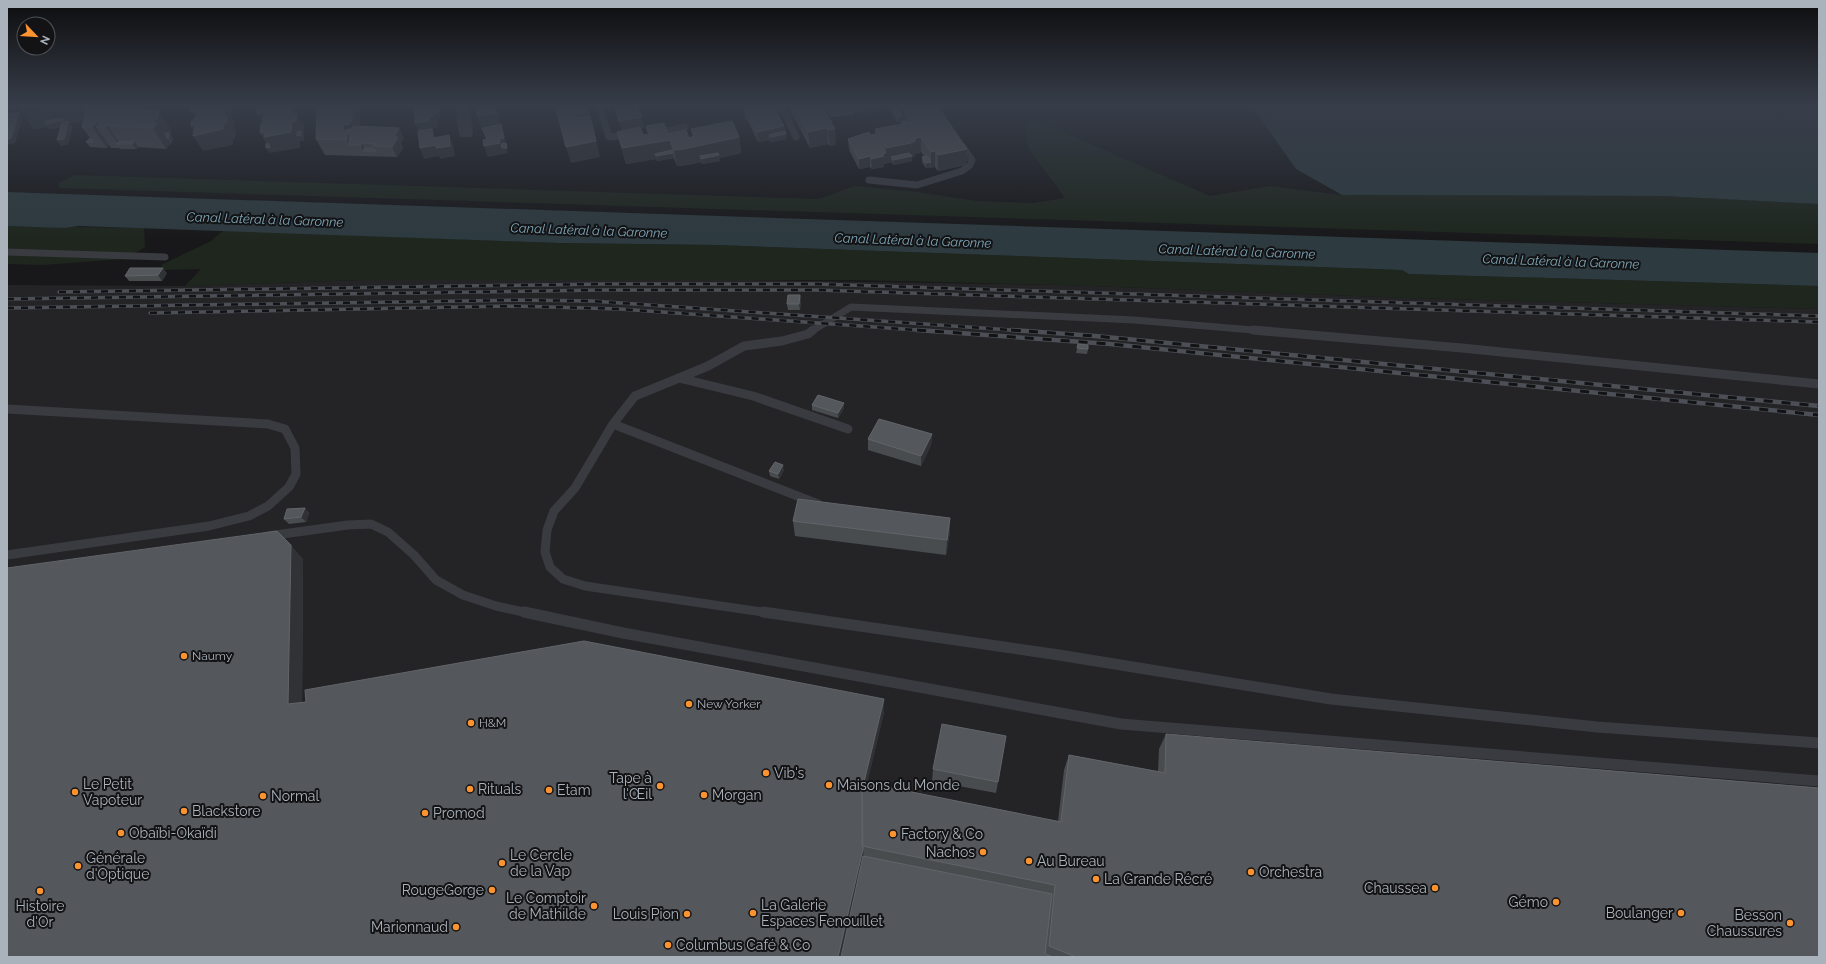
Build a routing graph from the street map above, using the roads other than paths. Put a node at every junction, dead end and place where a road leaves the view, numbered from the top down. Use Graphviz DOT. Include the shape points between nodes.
graph roads {
  1 [pos="965,150"];
  2 [pos="869,180"];
  3 [pos="7,252"];
  4 [pos="165,257"];
  5 [pos="679,378"];
  6 [pos="1819,384"];
  7 [pos="7,409"];
  8 [pos="614,424"];
  9 [pos="848,429"];
  10 [pos="818,504"];
  11 [pos="255,538"];
  12 [pos="7,555"];
  13 [pos="1819,743"];
  14 [pos="1819,781"];
  1 -- 2 [label="lane" via="972,160 962,172 917,185"];
  3 -- 4 [label="lane"];
  5 -- 6 [label="lane" via="708,366 744,346 782,341 808,334 851,307 1142,321 1469,349"];
  5 -- 8 [label="lane" via="635,396"];
  5 -- 9 [label="lane" via="753,396"];
  7 -- 12 [label="lane" via="268,424 285,429 295,448 296,474 289,486 268,506 249,516 209,526"];
  8 -- 10 [label="lane"];
  8 -- 13 [label="lane" via="575,488 554,511 547,530 545,552 550,567 563,579 585,586 1051,654 1331,699 1597,727"];
  11 -- 14 [label="lane" via="371,524 388,532 414,554 436,580 463,595 496,606 623,633 1121,724"];
}
